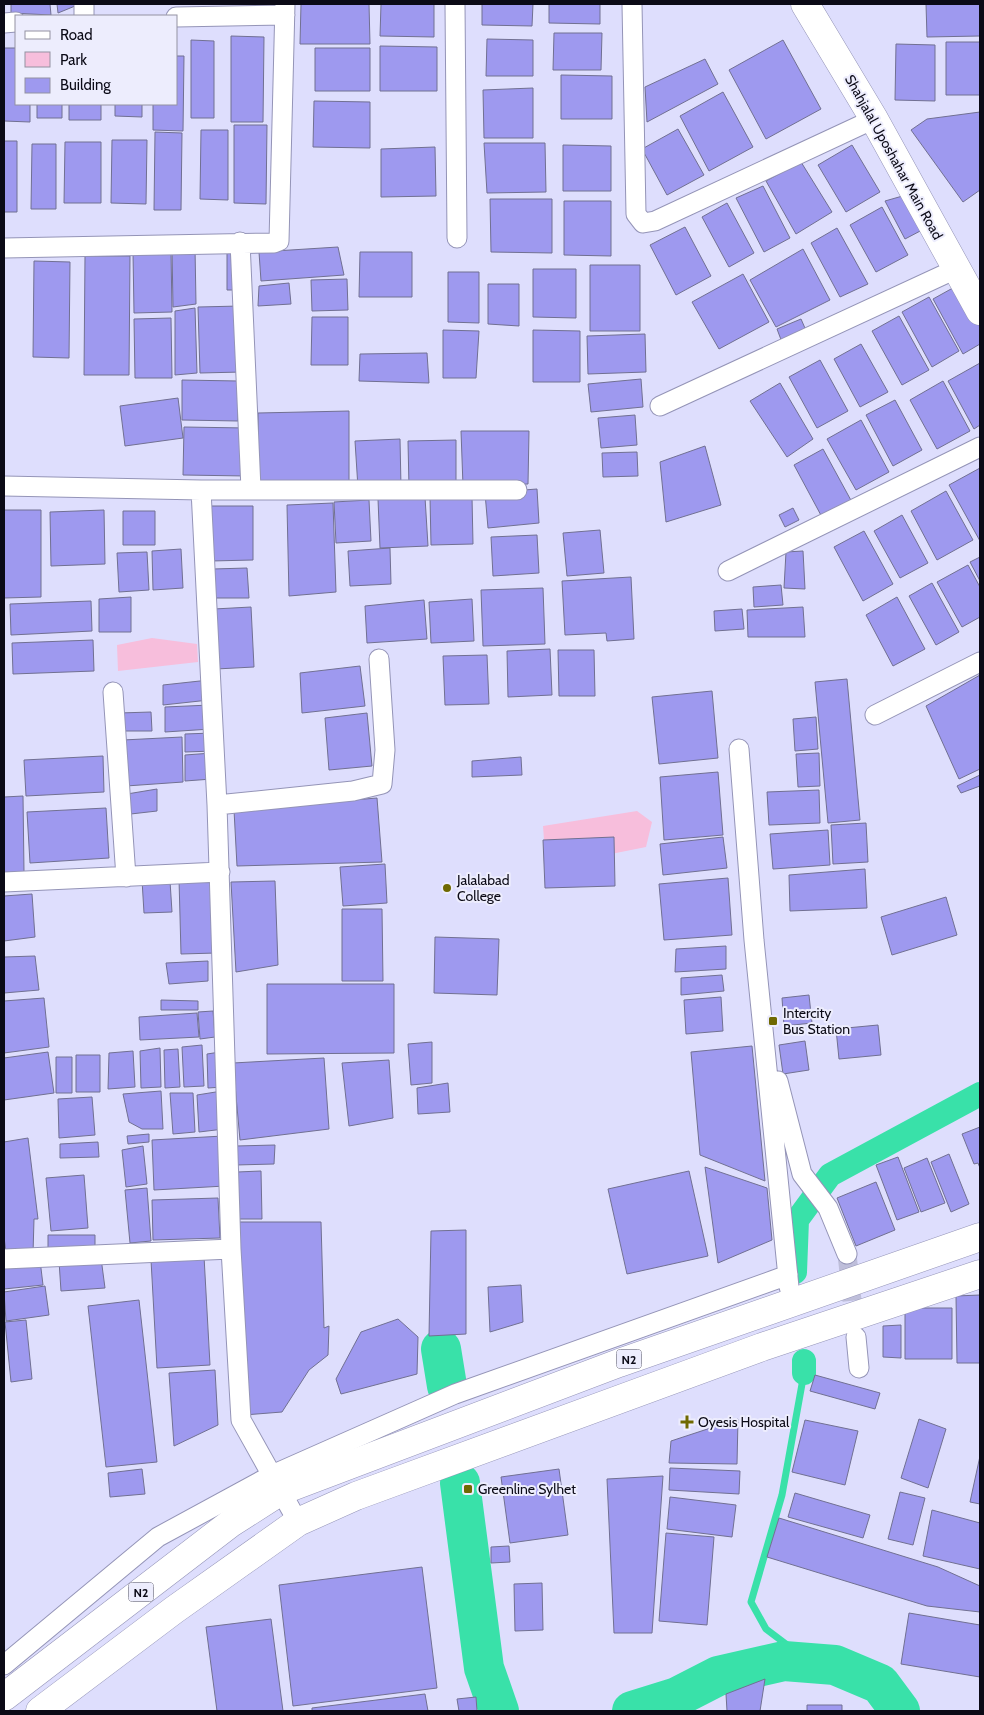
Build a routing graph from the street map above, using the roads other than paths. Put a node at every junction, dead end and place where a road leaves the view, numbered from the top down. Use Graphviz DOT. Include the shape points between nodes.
graph roads {
  1 [pos="455,4"];
  2 [pos="632,4"];
  3 [pos="806,4"];
  4 [pos="285,9"];
  5 [pos="178,17"];
  6 [pos="874,119"];
  7 [pos="457,238"];
  8 [pos="240,242"];
  9 [pos="4,248"];
  10 [pos="956,269"];
  11 [pos="980,311"];
  12 [pos="660,406"];
  13 [pos="980,447"];
  14 [pos="4,486"];
  15 [pos="201,490"];
  16 [pos="251,490"];
  17 [pos="517,490"];
  18 [pos="728,571"];
  19 [pos="379,659"];
  20 [pos="980,662"];
  21 [pos="113,692"];
  22 [pos="876,715"];
  23 [pos="739,749"];
  24 [pos="217,805"];
  25 [pos="220,872"];
  26 [pos="126,878"];
  27 [pos="4,882"];
  28 [pos="754,940"];
  29 [pos="980,1237"];
  30 [pos="231,1249"];
  31 [pos="847,1254"];
  32 [pos="12,1259"];
  33 [pos="980,1274"];
  34 [pos="788,1275"];
  35 [pos="790,1303"];
  36 [pos="856,1337"];
  37 [pos="859,1368"];
  38 [pos="277,1483"];
  39 [pos="298,1522"];
  40 [pos="4,1665"];
  41 [pos="4,1697"];
  42 [pos="40,1711"];
  1 -- 7 [label="street"];
  2 -- 6 [label="street" via="636,214 643,223 655,221"];
  3 -- 6 [label="main road, Shahjalal Uposhahar Main Road"];
  4 -- 5 [label="street"];
  4 -- 8 [label="street" via="281,236 274,243"];
  6 -- 10 [label="main road, Shahjalal Uposhahar Main Road"];
  8 -- 9 [label="street"];
  8 -- 16 [label="street"];
  10 -- 11 [label="main road, Shahjalal Uposhahar Main Road"];
  10 -- 12 [label="street"];
  13 -- 18 [label="street"];
  14 -- 15 [label="street"];
  15 -- 16 [label="street"];
  15 -- 24 [label="street"];
  16 -- 17 [label="street"];
  19 -- 24 [label="street" via="385,750 382,784 353,791"];
  20 -- 22 [label="street"];
  21 -- 26 [label="street"];
  23 -- 28 [label="street"];
  24 -- 25 [label="street"];
  25 -- 26 [label="street"];
  25 -- 30 [label="street"];
  26 -- 27 [label="street"];
  28 -- 31 [label="street" via="766,964 773,1065 802,1174 828,1208"];
  28 -- 34 [label="street"];
  29 -- 35 [label="main road, N2"];
  30 -- 32 [label="street"];
  30 -- 38 [label="street" via="241,1420"];
  33 -- 39 [label="main road, N2" via="771,1344 409,1476"];
  34 -- 35 [label="street"];
  34 -- 38 [label="street" via="455,1394"];
  35 -- 38 [label="main road, N2"];
  36 -- 37 [label="street"];
  38 -- 39 [label="street"];
  38 -- 40 [label="street" via="158,1537"];
  38 -- 41 [label="main road, N2" via="231,1523"];
  39 -- 42 [label="main road, N2"];
}
